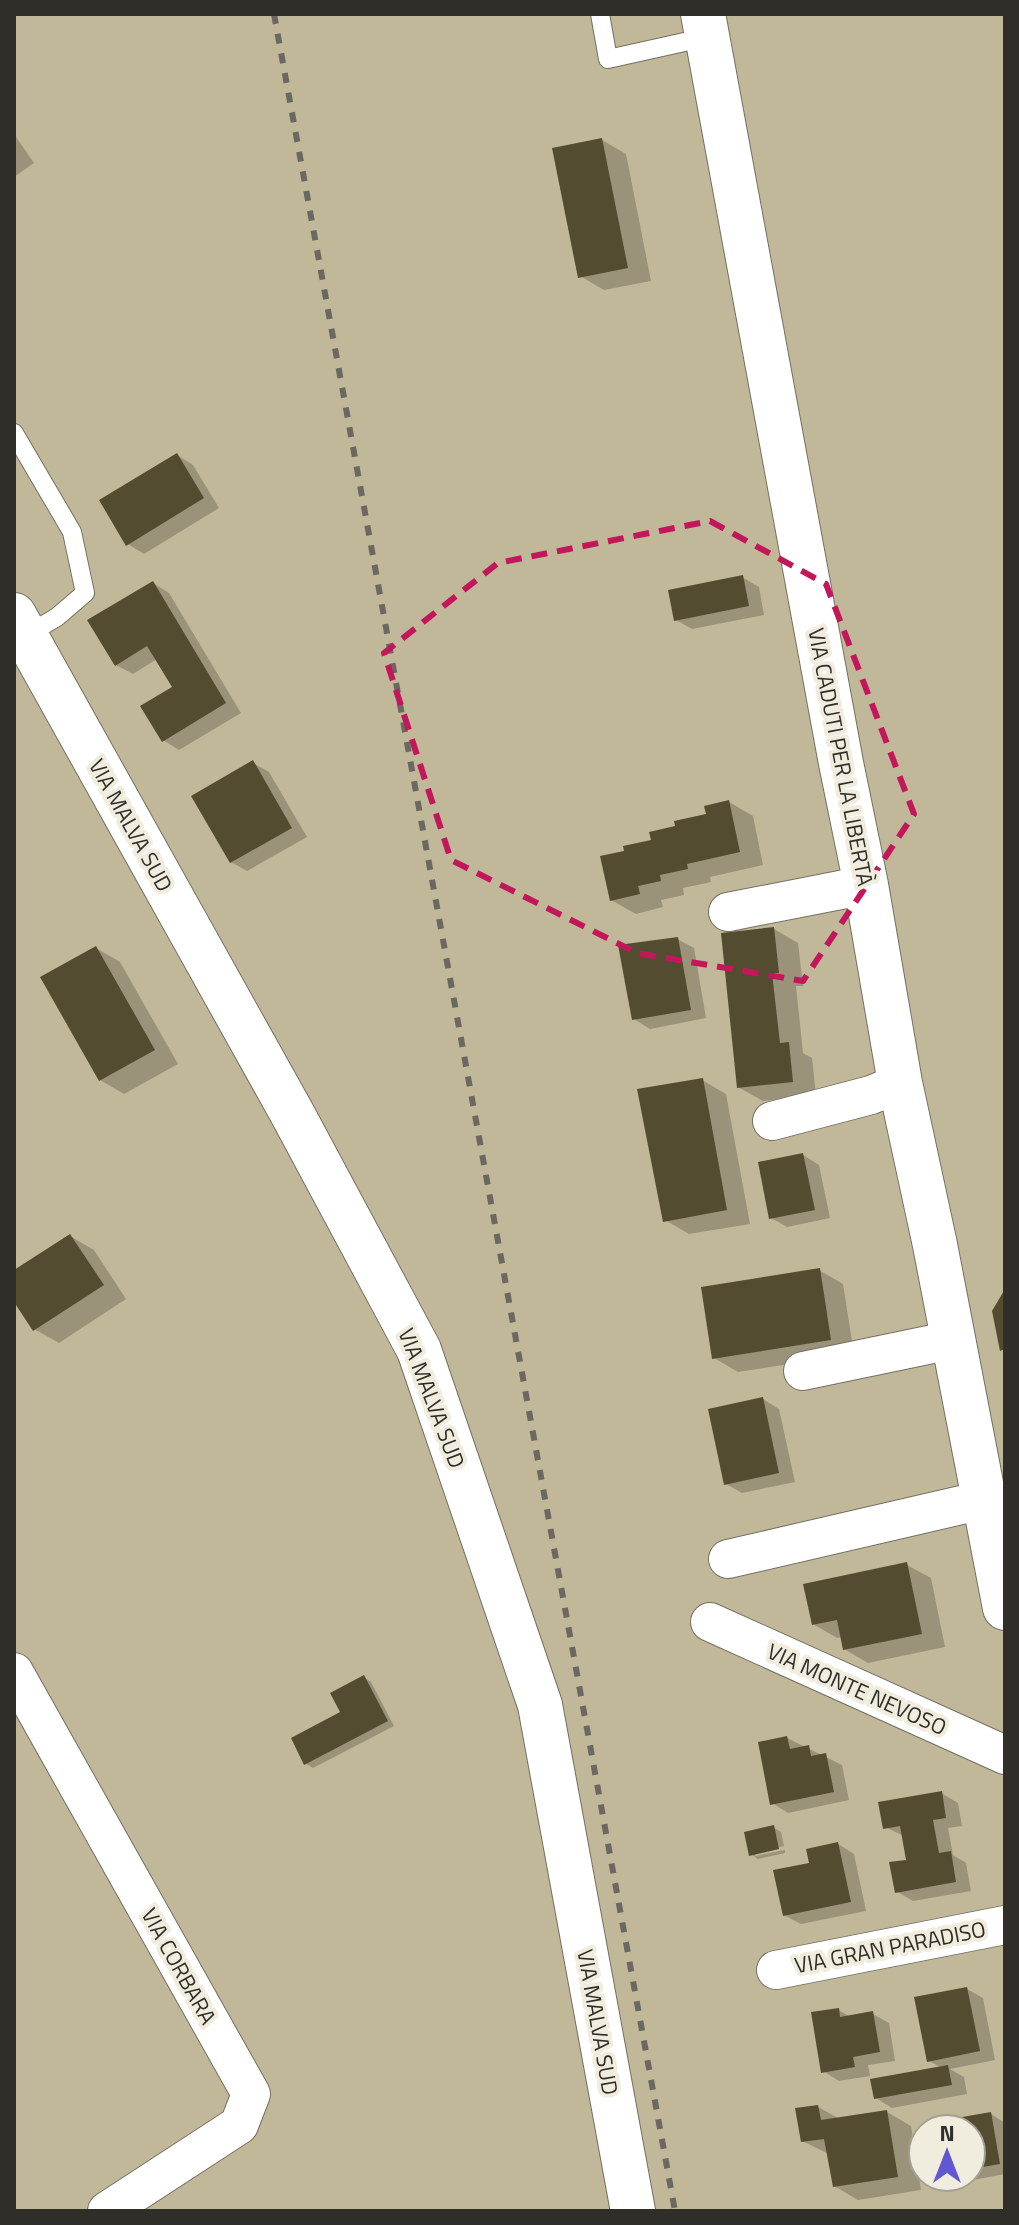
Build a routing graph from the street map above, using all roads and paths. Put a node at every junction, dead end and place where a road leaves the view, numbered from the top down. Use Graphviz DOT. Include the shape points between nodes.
graph roads {
  1 [pos="600,14"];
  2 [pos="705,26"];
  3 [pos="14,433"];
  4 [pos="20,626"];
  5 [pos="866,885"];
  6 [pos="728,912"];
  7 [pos="900,1083"];
  8 [pos="772,1121"];
  9 [pos="952,1340"];
  10 [pos="803,1371"];
  11 [pos="983,1500"];
  12 [pos="728,1559"];
  13 [pos="1005,1608"];
  14 [pos="710,1622"];
  15 [pos="14,1672"];
  16 [pos="1005,1755"];
  17 [pos="1005,1925"];
  18 [pos="776,1970"];
  19 [pos="107,2211"];
  20 [pos="633,2211"];
  1 -- 2 [label="lane" via="608,59"];
  2 -- 5 [label="street, VIA CADUTI PER LA LIBERTÀ"];
  3 -- 4 [label="lane" via="72,532 85,593 57,617"];
  4 -- 20 [label="street, VIA MALVA SUD" via="419,1350 540,1705"];
  5 -- 6 [label="street"];
  5 -- 7 [label="street, VIA CADUTI PER LA LIBERTÀ"];
  7 -- 8 [label="street"];
  7 -- 9 [label="street, VIA CADUTI PER LA LIBERTÀ"];
  9 -- 10 [label="street"];
  9 -- 11 [label="street, VIA CADUTI PER LA LIBERTÀ"];
  11 -- 12 [label="street"];
  11 -- 13 [label="street, VIA CADUTI PER LA LIBERTÀ"];
  14 -- 16 [label="street, VIA MONTE NEVOSO"];
  15 -- 19 [label="street, VIA CORBARA" via="251,2094 239,2125"];
  17 -- 18 [label="street, VIA GRAN PARADISO"];
}
